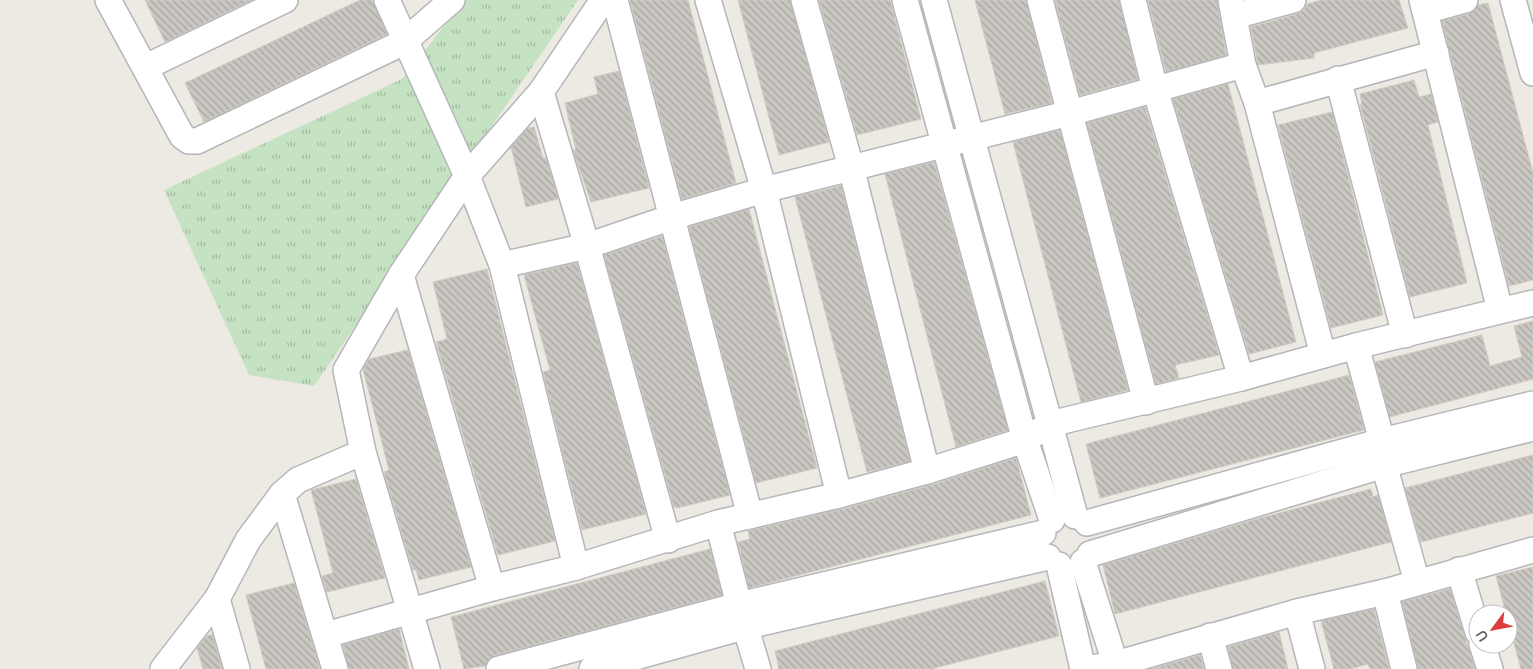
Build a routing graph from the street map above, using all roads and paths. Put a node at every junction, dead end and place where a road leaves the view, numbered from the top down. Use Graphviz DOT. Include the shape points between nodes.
graph roads {
  1 [pos="108,0"];
  2 [pos="285,0"];
  3 [pos="386,0"];
  4 [pos="452,0"];
  5 [pos="603,0"];
  6 [pos="615,0"];
  7 [pos="708,0"];
  8 [pos="804,0"];
  9 [pos="905,0"];
  10 [pos="934,0"];
  11 [pos="1040,0"];
  12 [pos="1132,0"];
  13 [pos="1293,0"];
  14 [pos="1465,0"];
  15 [pos="1513,0"];
  16 [pos="1424,5"];
  17 [pos="1233,8"];
  18 [pos="404,42"];
  19 [pos="1436,53"];
  20 [pos="1244,64"];
  21 [pos="146,67"];
  22 [pos="1533,73"];
  23 [pos="1338,79"];
  24 [pos="1156,89"];
  25 [pos="541,92"];
  26 [pos="1257,102"];
  27 [pos="1070,113"];
  28 [pos="970,138"];
  29 [pos="943,144"];
  30 [pos="851,167"];
  31 [pos="468,176"];
  32 [pos="764,190"];
  33 [pos="672,217"];
  34 [pos="588,246"];
  35 [pos="502,265"];
  36 [pos="401,275"];
  37 [pos="1533,303"];
  38 [pos="1500,310"];
  39 [pos="1405,335"];
  40 [pos="1356,346"];
  41 [pos="1322,355"];
  42 [pos="1241,378"];
  43 [pos="1146,402"];
  44 [pos="1533,404"];
  45 [pos="1050,424"];
  46 [pos="1533,428"];
  47 [pos="1025,440"];
  48 [pos="364,452"];
  49 [pos="1383,453"];
  50 [pos="927,471"];
  51 [pos="282,494"];
  52 [pos="839,495"];
  53 [pos="750,516"];
  54 [pos="718,523"];
  55 [pos="1064,523"];
  56 [pos="668,540"];
  57 [pos="1533,550"];
  58 [pos="1087,558"];
  59 [pos="1053,561"];
  60 [pos="576,567"];
  61 [pos="1459,570"];
  62 [pos="1417,582"];
  63 [pos="492,588"];
  64 [pos="1385,592"];
  65 [pos="217,599"];
  66 [pos="1469,604"];
  67 [pos="411,610"];
  68 [pos="1297,612"];
  69 [pos="743,616"];
  70 [pos="326,635"];
  71 [pos="1210,636"];
  72 [pos="1485,654"];
  73 [pos="1117,667"];
  74 [pos="163,669"];
  75 [pos="237,669"];
  76 [pos="335,669"];
  77 [pos="427,669"];
  78 [pos="499,669"];
  79 [pos="592,669"];
  80 [pos="758,669"];
  81 [pos="1084,669"];
  82 [pos="1219,669"];
  83 [pos="1312,669"];
  84 [pos="1404,669"];
  85 [pos="1490,669"];
  1 -- 21 [label="street"];
  2 -- 21 [label="street"];
  3 -- 18 [label="street"];
  4 -- 18 [label="street"];
  5 -- 25 [label="street"];
  6 -- 33 [label="street"];
  7 -- 32 [label="street"];
  8 -- 30 [label="street"];
  9 -- 29 [label="street"];
  10 -- 28 [label="street"];
  11 -- 27 [label="street"];
  12 -- 24 [label="street"];
  13 -- 17 [label="street"];
  14 -- 16 [label="street"];
  15 -- 22 [label="street"];
  16 -- 19 [label="street"];
  17 -- 20 [label="street"];
  18 -- 21 [label="street" via="197,141 188,141 182,136"];
  18 -- 31 [label="street"];
  19 -- 23 [label="street"];
  19 -- 38 [label="street"];
  20 -- 24 [label="street"];
  20 -- 26 [label="street"];
  23 -- 26 [label="street"];
  23 -- 39 [label="street"];
  24 -- 27 [label="street"];
  24 -- 42 [label="street"];
  25 -- 31 [label="street"];
  25 -- 34 [label="street"];
  26 -- 41 [label="street"];
  27 -- 28 [label="street"];
  27 -- 43 [label="street"];
  28 -- 29 [label="street"];
  28 -- 45 [label="street"];
  29 -- 30 [label="street"];
  29 -- 47 [label="street"];
  30 -- 32 [label="street"];
  30 -- 50 [label="street"];
  31 -- 35 [label="street"];
  31 -- 36 [label="street"];
  32 -- 33 [label="street"];
  32 -- 52 [label="street"];
  33 -- 34 [label="street"];
  33 -- 53 [label="street"];
  34 -- 35 [label="street"];
  34 -- 56 [label="street"];
  35 -- 60 [label="street"];
  36 -- 48 [label="street" via="346,370"];
  36 -- 63 [label="street"];
  37 -- 38 [label="street"];
  38 -- 39 [label="street"];
  39 -- 40 [label="street"];
  40 -- 41 [label="street"];
  40 -- 49 [label="street"];
  41 -- 42 [label="street"];
  42 -- 43 [label="street"];
  43 -- 45 [label="street"];
  44 -- 49 [label="street"];
  45 -- 47 [label="street"];
  45 -- 55 [label="street"];
  46 -- 49 [label="street"];
  47 -- 50 [label="street"];
  47 -- 55 [label="street"];
  48 -- 51 [label="street" via="298,480"];
  48 -- 67 [label="street"];
  49 -- 55 [label="street"];
  49 -- 58 [label="street"];
  49 -- 62 [label="street"];
  50 -- 52 [label="street"];
  51 -- 65 [label="street" via="248,540"];
  51 -- 70 [label="street"];
  52 -- 53 [label="street"];
  53 -- 54 [label="street"];
  54 -- 56 [label="street"];
  54 -- 69 [label="street"];
  55 -- 58 [label="street" via="1094,538"];
  55 -- 59 [label="street" via="1043,546"];
  55 -- 69 [label="street"];
  56 -- 60 [label="street"];
  57 -- 61 [label="street"];
  58 -- 59 [label="street" via="1071,567"];
  58 -- 73 [label="street"];
  59 -- 69 [label="street"];
  59 -- 81 [label="street"];
  60 -- 63 [label="street"];
  61 -- 62 [label="street"];
  61 -- 66 [label="street"];
  62 -- 64 [label="street"];
  63 -- 67 [label="street"];
  64 -- 68 [label="street"];
  64 -- 84 [label="street"];
  65 -- 74 [label="street"];
  65 -- 75 [label="street"];
  67 -- 70 [label="street"];
  67 -- 77 [label="street"];
  68 -- 71 [label="street"];
  68 -- 83 [label="street"];
  69 -- 78 [label="street"];
  69 -- 79 [label="street"];
  69 -- 80 [label="street"];
  70 -- 76 [label="street"];
  71 -- 73 [label="street"];
  71 -- 82 [label="street"];
  72 -- 85 [label="street"];
  73 -- 81 [label="street"];
}
